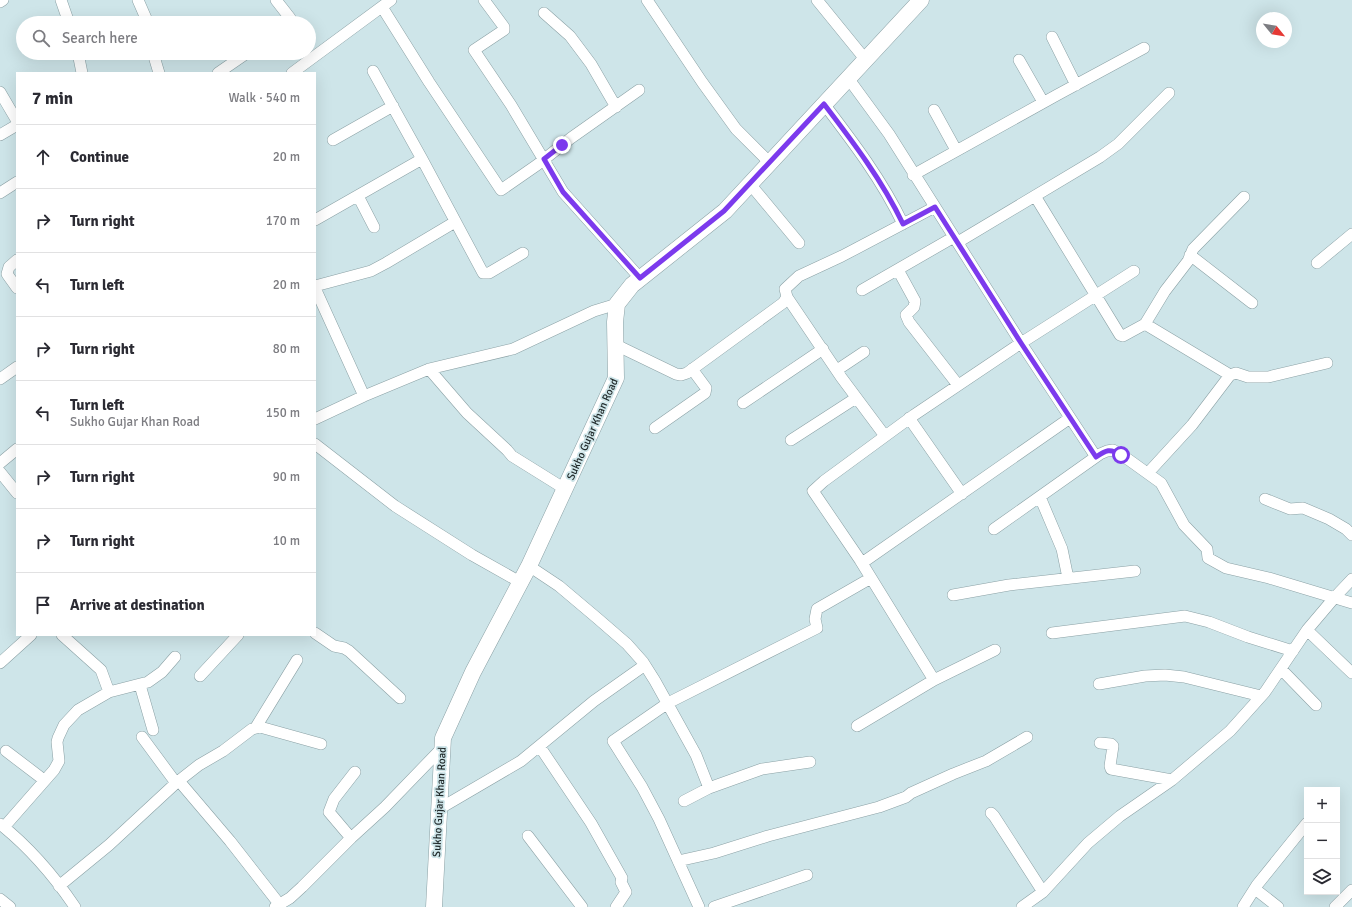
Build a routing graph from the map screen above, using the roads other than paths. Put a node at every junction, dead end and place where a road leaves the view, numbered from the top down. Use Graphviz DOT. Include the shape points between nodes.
graph roads {
  1 [pos="3,0"];
  2 [pos="61,0"];
  3 [pos="138,0"];
  4 [pos="276,0"];
  5 [pos="484,0"];
  6 [pos="647,0"];
  7 [pos="817,0"];
  8 [pos="921,0"];
  9 [pos="0,2"];
  10 [pos="386,3"];
  11 [pos="544,13"];
  12 [pos="67,16"];
  13 [pos="145,16"];
  14 [pos="288,16"];
  15 [pos="1052,37"];
  16 [pos="1144,48"];
  17 [pos="316,55"];
  18 [pos="79,60"];
  19 [pos="155,60"];
  20 [pos="237,60"];
  21 [pos="309,60"];
  22 [pos="866,60"];
  23 [pos="1019,60"];
  24 [pos="373,71"];
  25 [pos="82,72"];
  26 [pos="159,72"];
  27 [pos="219,72"];
  28 [pos="293,72"];
  29 [pos="848,78"];
  30 [pos="1076,85"];
  31 [pos="639,90"];
  32 [pos="0,92"];
  33 [pos="1169,93"];
  34 [pos="1043,102"];
  35 [pos="824,104"];
  36 [pos="393,106"];
  37 [pos="616,107"];
  38 [pos="934,110"];
  39 [pos="16,118"];
  40 [pos="16,126"];
  41 [pos="0,135"];
  42 [pos="333,140"];
  43 [pos="956,150"];
  44 [pos="422,159"];
  45 [pos="544,159"];
  46 [pos="770,163"];
  47 [pos="913,175"];
  48 [pos="16,183"];
  49 [pos="750,184"];
  50 [pos="0,193"];
  51 [pos="358,196"];
  52 [pos="1035,196"];
  53 [pos="1244,197"];
  54 [pos="935,207"];
  55 [pos="316,219"];
  56 [pos="455,222"];
  57 [pos="903,224"];
  58 [pos="374,227"];
  59 [pos="1352,234"];
  60 [pos="956,239"];
  61 [pos="799,243"];
  62 [pos="523,253"];
  63 [pos="1190,255"];
  64 [pos="16,261"];
  65 [pos="1317,262"];
  66 [pos="898,270"];
  67 [pos="1134,271"];
  68 [pos="640,278"];
  69 [pos="16,287"];
  70 [pos="316,287"];
  71 [pos="316,289"];
  72 [pos="862,290"];
  73 [pos="1096,295"];
  74 [pos="787,297"];
  75 [pos="1252,303"];
  76 [pos="618,304"];
  77 [pos="1145,324"];
  78 [pos="1021,343"];
  79 [pos="616,345"];
  80 [pos="822,349"];
  81 [pos="864,352"];
  82 [pos="1327,363"];
  83 [pos="16,368"];
  84 [pos="429,369"];
  85 [pos="692,369"];
  86 [pos="837,370"];
  87 [pos="1230,375"];
  88 [pos="0,379"];
  89 [pos="958,385"];
  90 [pos="364,396"];
  91 [pos="856,398"];
  92 [pos="743,403"];
  93 [pos="909,418"];
  94 [pos="1070,418"];
  95 [pos="316,419"];
  96 [pos="655,428"];
  97 [pos="885,436"];
  98 [pos="791,440"];
  99 [pos="316,445"];
  100 [pos="16,450"];
  101 [pos="1096,457"];
  102 [pos="0,463"];
  103 [pos="0,472"];
  104 [pos="1148,473"];
  105 [pos="565,489"];
  106 [pos="16,492"];
  107 [pos="962,494"];
  108 [pos="1040,497"];
  109 [pos="1265,499"];
  110 [pos="994,529"];
  111 [pos="1352,535"];
  112 [pos="862,563"];
  113 [pos="529,566"];
  114 [pos="1135,571"];
  115 [pos="871,578"];
  116 [pos="1068,578"];
  117 [pos="1352,579"];
  118 [pos="520,582"];
  119 [pos="953,595"];
  120 [pos="1335,597"];
  121 [pos="1352,602"];
  122 [pos="1307,630"];
  123 [pos="316,633"];
  124 [pos="1052,633"];
  125 [pos="30,636"];
  126 [pos="63,636"];
  127 [pos="237,636"];
  128 [pos="995,650"];
  129 [pos="1293,651"];
  130 [pos="175,657"];
  131 [pos="297,660"];
  132 [pos="0,662"];
  133 [pos="645,665"];
  134 [pos="1281,669"];
  135 [pos="1352,673"];
  136 [pos="200,676"];
  137 [pos="934,680"];
  138 [pos="1099,684"];
  139 [pos="140,685"];
  140 [pos="109,692"];
  141 [pos="1261,696"];
  142 [pos="400,698"];
  143 [pos="668,703"];
  144 [pos="1316,705"];
  145 [pos="857,726"];
  146 [pos="256,727"];
  147 [pos="154,730"];
  148 [pos="142,737"];
  149 [pos="1028,737"];
  150 [pos="1100,743"];
  151 [pos="321,744"];
  152 [pos="540,747"];
  153 [pos="442,748"];
  154 [pos="6,751"];
  155 [pos="810,762"];
  156 [pos="355,772"];
  157 [pos="44,780"];
  158 [pos="1172,780"];
  159 [pos="178,782"];
  160 [pos="708,788"];
  161 [pos="684,801"];
  162 [pos="439,809"];
  163 [pos="990,813"];
  164 [pos="2,826"];
  165 [pos="1304,827"];
  166 [pos="528,836"];
  167 [pos="351,838"];
  168 [pos="678,862"];
  169 [pos="807,876"];
  170 [pos="59,886"];
  171 [pos="1255,889"];
  172 [pos="1352,890"];
  173 [pos="1043,892"];
  174 [pos="0,899"];
  175 [pos="277,906"];
  176 [pos="10,907"];
  177 [pos="75,907"];
  178 [pos="434,907"];
  179 [pos="582,907"];
  180 [pos="616,907"];
  181 [pos="699,907"];
  182 [pos="714,907"];
  183 [pos="1022,907"];
  184 [pos="1243,907"];
  185 [pos="1278,907"];
  186 [pos="1335,907"];
  1 -- 9 [label="street"];
  2 -- 12 [label="street"];
  3 -- 13 [label="street"];
  4 -- 14 [label="street"];
  5 -- 45 [label="street" via="504,30 474,50"];
  6 -- 46 [label="street" via="736,128"];
  7 -- 22 [label="street"];
  8 -- 22 [label="main road, Sukho Gujar Khan Road"];
  10 -- 17 [label="street"];
  10 -- 45 [label="street" via="429,82 501,190"];
  11 -- 37 [label="street" via="570,36 591,64"];
  15 -- 30 [label="street"];
  16 -- 30 [label="street"];
  18 -- 25 [label="street"];
  19 -- 26 [label="street"];
  20 -- 27 [label="street"];
  21 -- 28 [label="street"];
  22 -- 29 [label="main road, Sukho Gujar Khan Road"];
  23 -- 34 [label="street"];
  24 -- 36 [label="street"];
  29 -- 35 [label="main road, Sukho Gujar Khan Road"];
  29 -- 47 [label="street" via="888,134"];
  30 -- 34 [label="street"];
  31 -- 37 [label="street"];
  32 -- 39 [label="street"];
  33 -- 52 [label="street" via="1118,144"];
  34 -- 43 [label="street"];
  35 -- 46 [label="main road, Sukho Gujar Khan Road"];
  35 -- 57 [label="street" via="878,178"];
  36 -- 42 [label="street"];
  36 -- 44 [label="street"];
  37 -- 45 [label="street"];
  38 -- 43 [label="street"];
  40 -- 41 [label="street"];
  43 -- 47 [label="street"];
  44 -- 51 [label="street"];
  44 -- 56 [label="street"];
  45 -- 68 [label="street" via="563,192"];
  46 -- 49 [label="main road, Sukho Gujar Khan Road"];
  47 -- 54 [label="street"];
  48 -- 50 [label="street"];
  49 -- 61 [label="street"];
  49 -- 68 [label="main road, Sukho Gujar Khan Road" via="724,211"];
  51 -- 55 [label="street"];
  51 -- 58 [label="street"];
  52 -- 60 [label="street"];
  52 -- 73 [label="street"];
  53 -- 63 [label="street"];
  54 -- 57 [label="street"];
  54 -- 60 [label="street"];
  56 -- 62 [label="street" via="483,273 489,273"];
  56 -- 70 [label="street" via="371,271"];
  57 -- 74 [label="street" via="799,276 785,289"];
  59 -- 65 [label="street"];
  60 -- 66 [label="street"];
  60 -- 78 [label="street"];
  63 -- 75 [label="street"];
  63 -- 77 [label="street"];
  64 -- 69 [label="street" via="9,267 7,274"];
  66 -- 72 [label="street"];
  66 -- 89 [label="street" via="916,301 906,315 909,322"];
  67 -- 73 [label="street"];
  68 -- 76 [label="main road, Sukho Gujar Khan Road"];
  71 -- 90 [label="street"];
  73 -- 77 [label="street" via="1120,335 1123,336"];
  73 -- 78 [label="street"];
  74 -- 80 [label="street"];
  74 -- 85 [label="street" via="780,306"];
  76 -- 79 [label="main road, Sukho Gujar Khan Road" via="615,322"];
  76 -- 84 [label="street" via="594,310 513,349"];
  77 -- 87 [label="street"];
  78 -- 89 [label="street"];
  78 -- 94 [label="street"];
  79 -- 85 [label="street" via="676,374 681,375"];
  79 -- 105 [label="main road, Sukho Gujar Khan Road" via="616,378"];
  80 -- 86 [label="street"];
  80 -- 92 [label="street"];
  81 -- 86 [label="street"];
  82 -- 87 [label="street" via="1268,377 1248,377 1236,373"];
  83 -- 88 [label="street"];
  84 -- 90 [label="street"];
  84 -- 105 [label="street" via="467,414 512,456"];
  85 -- 96 [label="street" via="706,388 705,393"];
  86 -- 91 [label="street"];
  87 -- 104 [label="street" via="1192,425"];
  89 -- 93 [label="street"];
  90 -- 95 [label="street"];
  91 -- 97 [label="street"];
  91 -- 98 [label="street"];
  93 -- 97 [label="street"];
  93 -- 107 [label="street"];
  94 -- 101 [label="street"];
  94 -- 107 [label="street"];
  97 -- 112 [label="street" via="813,491"];
  99 -- 118 [label="street" via="395,506"];
  100 -- 102 [label="street"];
  101 -- 104 [label="street" via="1107,450 1113,450"];
  101 -- 108 [label="street"];
  103 -- 106 [label="street"];
  104 -- 120 [label="street" via="1161,483 1184,525 1207,549 1208,558 1226,568"];
  105 -- 113 [label="main road, Sukho Gujar Khan Road"];
  107 -- 112 [label="street"];
  108 -- 110 [label="street"];
  108 -- 116 [label="street" via="1062,549"];
  109 -- 111 [label="street" via="1290,509 1303,508 1346,529"];
  112 -- 115 [label="street"];
  113 -- 118 [label="main road, Sukho Gujar Khan Road"];
  113 -- 133 [label="street" via="559,586 597,618 627,644"];
  114 -- 116 [label="street"];
  115 -- 137 [label="street"];
  115 -- 143 [label="street" via="817,609 817,628"];
  116 -- 119 [label="street"];
  117 -- 120 [label="street"];
  118 -- 153 [label="main road, Sukho Gujar Khan Road" via="473,672 443,738"];
  120 -- 121 [label="street"];
  120 -- 122 [label="street"];
  122 -- 129 [label="street"];
  122 -- 135 [label="street"];
  123 -- 142 [label="street" via="334,646 349,651"];
  124 -- 129 [label="street" via="1185,616"];
  125 -- 132 [label="street"];
  126 -- 140 [label="street" via="101,670"];
  127 -- 136 [label="street"];
  128 -- 137 [label="street"];
  129 -- 134 [label="street"];
  130 -- 139 [label="street" via="162,672"];
  131 -- 146 [label="street"];
  133 -- 143 [label="street"];
  133 -- 152 [label="street" via="594,701"];
  134 -- 141 [label="street"];
  134 -- 144 [label="street"];
  137 -- 145 [label="street"];
  138 -- 141 [label="street" via="1165,675 1184,677"];
  139 -- 140 [label="street"];
  139 -- 147 [label="street"];
  140 -- 157 [label="street" via="78,710 64,725 57,742 59,761"];
  141 -- 158 [label="street" via="1230,731"];
  143 -- 160 [label="street" via="696,755"];
  143 -- 168 [label="street" via="613,741 642,787"];
  146 -- 151 [label="street"];
  146 -- 159 [label="street"];
  148 -- 159 [label="street"];
  149 -- 168 [label="street" via="986,761 879,807"];
  150 -- 158 [label="street" via="1113,746 1111,769"];
  152 -- 162 [label="street" via="506,772"];
  152 -- 180 [label="street" via="591,823 622,878 621,882 626,892"];
  153 -- 162 [label="main road, Sukho Gujar Khan Road"];
  153 -- 167 [label="street" via="385,808"];
  154 -- 157 [label="street"];
  155 -- 160 [label="street" via="762,769"];
  156 -- 167 [label="street" via="334,799 329,812"];
  157 -- 164 [label="street"];
  158 -- 173 [label="street" via="1120,816 1088,843"];
  159 -- 170 [label="street" via="109,845"];
  159 -- 175 [label="street" via="230,841"];
  160 -- 161 [label="street"];
  162 -- 178 [label="main road, Sukho Gujar Khan Road"];
  163 -- 173 [label="street"];
  164 -- 170 [label="street" via="34,856"];
  165 -- 171 [label="street"];
  166 -- 179 [label="street"];
  167 -- 175 [label="street" via="302,887"];
  168 -- 181 [label="street"];
  169 -- 182 [label="street"];
  170 -- 177 [label="street"];
  171 -- 184 [label="street"];
  171 -- 185 [label="street"];
  172 -- 186 [label="street"];
  173 -- 183 [label="street"];
  174 -- 176 [label="street"];
}
